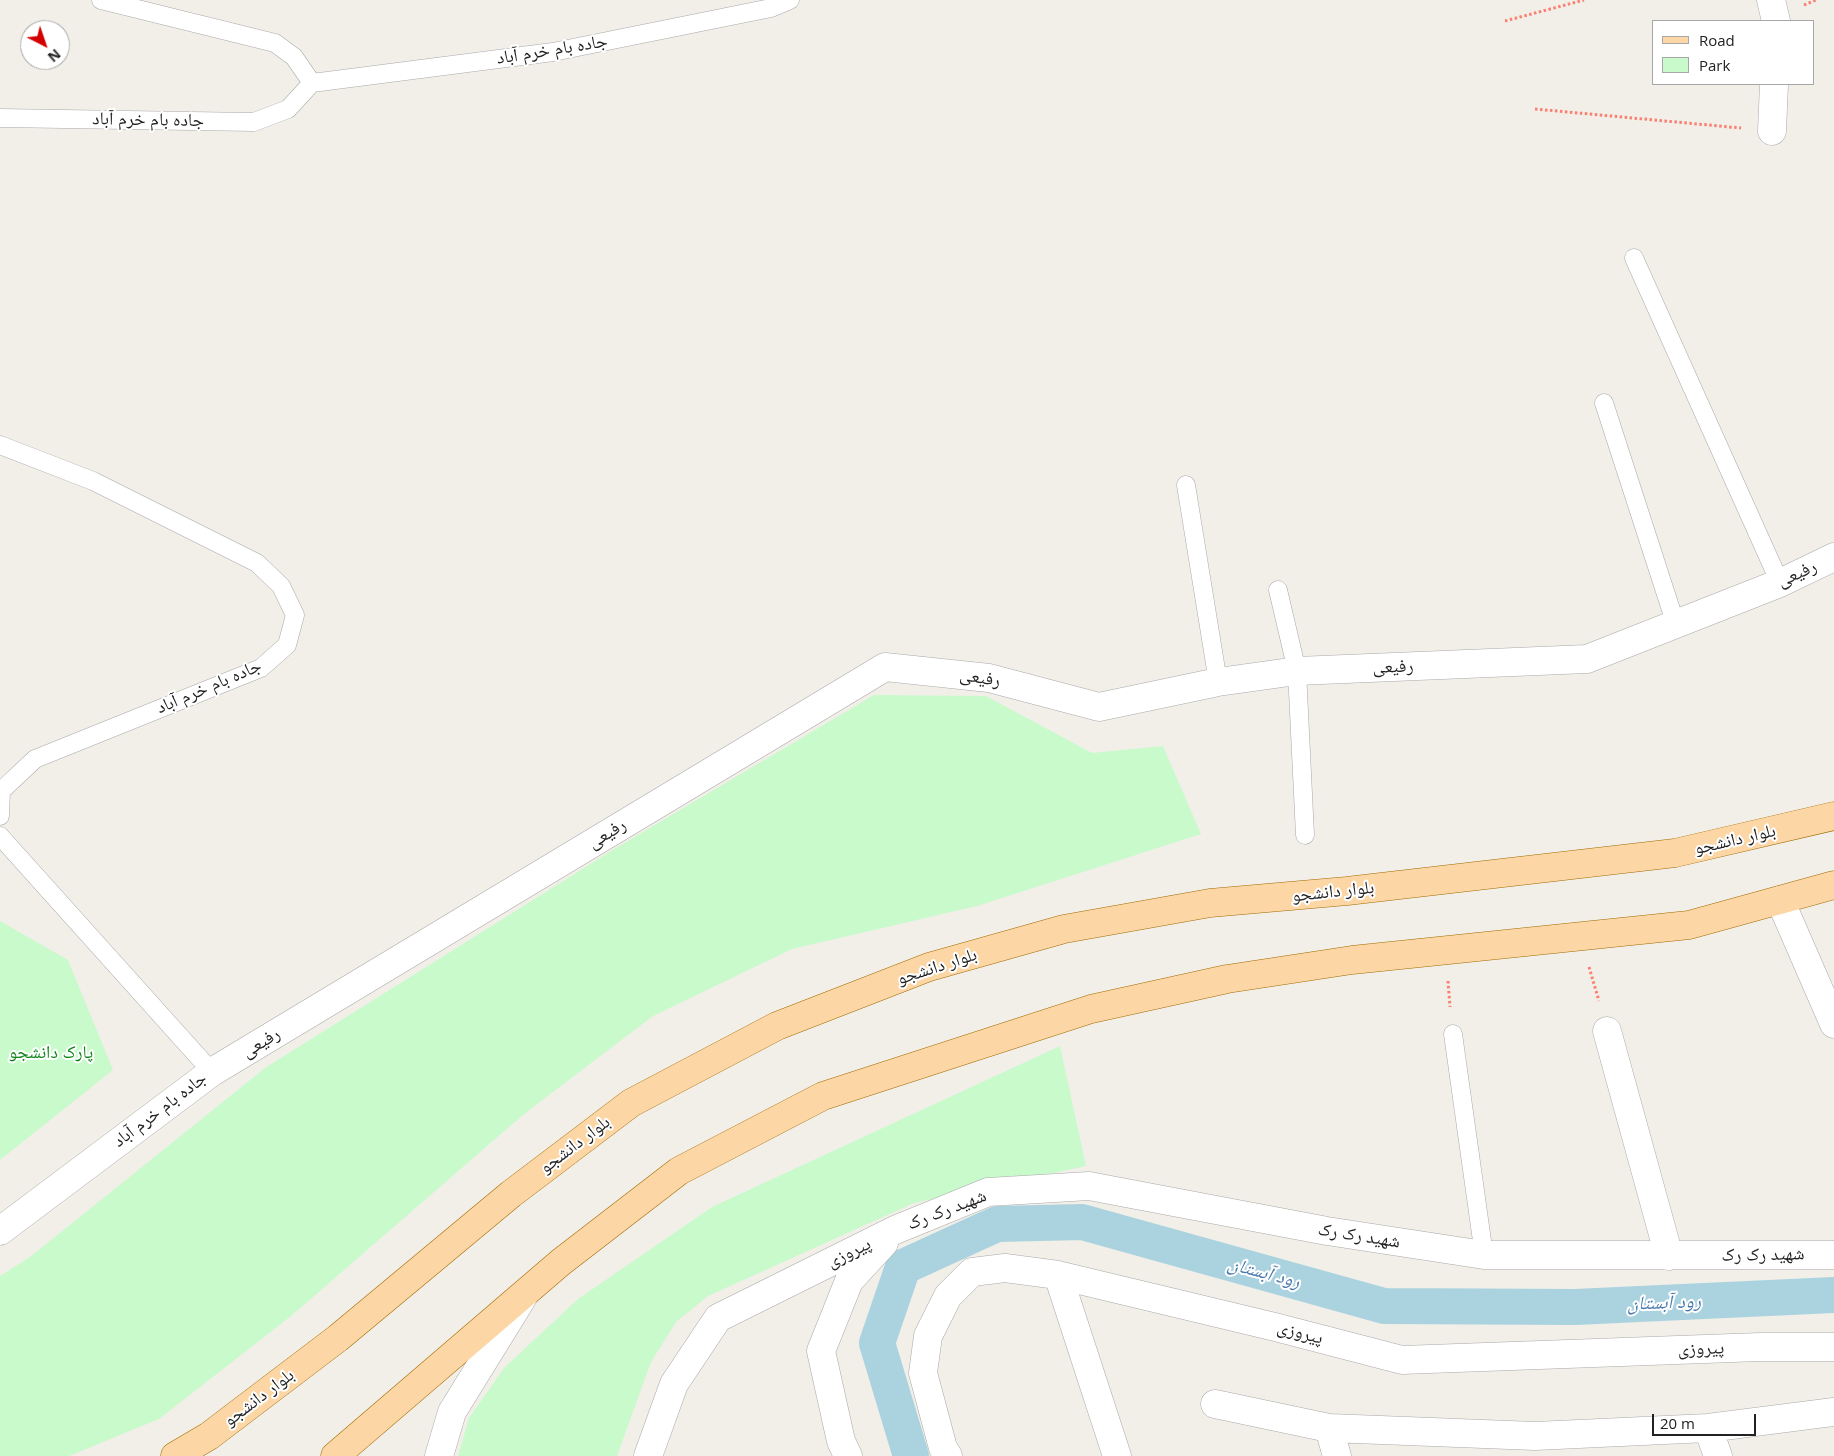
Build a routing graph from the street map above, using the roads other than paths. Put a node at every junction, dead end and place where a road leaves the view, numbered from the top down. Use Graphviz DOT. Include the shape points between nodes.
graph roads {
  1 [pos="101,0"];
  2 [pos="790,0"];
  3 [pos="1771,0"];
  4 [pos="1776,20"];
  5 [pos="312,83"];
  6 [pos="1774,85"];
  7 [pos="0,118"];
  8 [pos="1772,131"];
  9 [pos="1634,258"];
  10 [pos="1604,404"];
  11 [pos="0,445"];
  12 [pos="1186,486"];
  13 [pos="1834,557"];
  14 [pos="1780,582"];
  15 [pos="1278,590"];
  16 [pos="1675,622"];
  17 [pos="1297,671"];
  18 [pos="1218,682"];
  19 [pos="0,816"];
  20 [pos="1834,816"];
  21 [pos="1305,835"];
  22 [pos="0,836"];
  23 [pos="1834,885"];
  24 [pos="1780,900"];
  25 [pos="1834,1024"];
  26 [pos="1607,1031"];
  27 [pos="1453,1034"];
  28 [pos="212,1072"];
  29 [pos="895,1230"];
  30 [pos="0,1231"];
  31 [pos="1484,1255"];
  32 [pos="1834,1255"];
  33 [pos="1669,1256"];
  34 [pos="1058,1274"];
  35 [pos="528,1290"];
  36 [pos="1834,1347"];
  37 [pos="1214,1404"];
  38 [pos="1834,1412"];
  39 [pos="1329,1428"];
  40 [pos="1708,1428"];
  41 [pos="175,1456"];
  42 [pos="335,1456"];
  43 [pos="438,1456"];
  44 [pos="648,1456"];
  45 [pos="848,1456"];
  46 [pos="948,1456"];
  47 [pos="1117,1456"];
  48 [pos="1337,1456"];
  49 [pos="1718,1456"];
  1 -- 5 [label="lane" via="275,43 294,57"];
  2 -- 5 [label="lane, جاده بام خرم آباد" via="771,8 553,52"];
  3 -- 4 [label="street"];
  5 -- 7 [label="lane, جاده بام خرم آباد" via="288,109 254,122"];
  6 -- 8 [label="street"];
  9 -- 14 [label="lane"];
  10 -- 16 [label="lane"];
  11 -- 19 [label="lane, جاده بام خرم آباد" via="93,481 257,563 281,586 295,615 287,644 261,668 35,759 1,791"];
  12 -- 18 [label="lane"];
  13 -- 14 [label="street, رفیعی"];
  14 -- 16 [label="street, رفیعی"];
  15 -- 17 [label="lane"];
  16 -- 17 [label="street, رفیعی" via="1587,659"];
  17 -- 18 [label="street, رفیعی"];
  17 -- 21 [label="lane"];
  18 -- 28 [label="street, رفیعی" via="1099,707 989,678 885,667"];
  20 -- 41 [label="main road, بلوار دانشجو" via="1676,853 1210,904 1064,928 929,967 777,1026 631,1103 511,1194 338,1338 209,1436"];
  22 -- 28 [label="lane, جاده بام خرم آباد"];
  23 -- 24 [label="main road"];
  24 -- 25 [label="street"];
  24 -- 35 [label="main road" via="1689,925 1352,960 1227,979 1091,1010 823,1096 679,1171"];
  26 -- 33 [label="street"];
  27 -- 31 [label="lane"];
  28 -- 30 [label="street, جاده بام خرم آباد"];
  29 -- 31 [label="street, شهید رک رک" via="988,1192 1089,1186 1327,1231"];
  29 -- 44 [label="street, پیروزی" via="718,1318 674,1384"];
  29 -- 45 [label="street, پیروزی" via="848,1281 821,1351 841,1440"];
  31 -- 33 [label="street, شهید رک رک"];
  32 -- 33 [label="street, شهید رک رک"];
  34 -- 36 [label="street, پیروزی" via="1402,1360"];
  34 -- 46 [label="street, پیروزی" via="1004,1268 972,1272 948,1296 928,1336 923,1373"];
  34 -- 47 [label="street"];
  35 -- 42 [label="main road"];
  35 -- 43 [label="street" via="452,1412"];
  37 -- 39 [label="street"];
  38 -- 40 [label="street"];
  39 -- 40 [label="street" via="1535,1436"];
  39 -- 48 [label="street"];
  40 -- 49 [label="street"];
}
